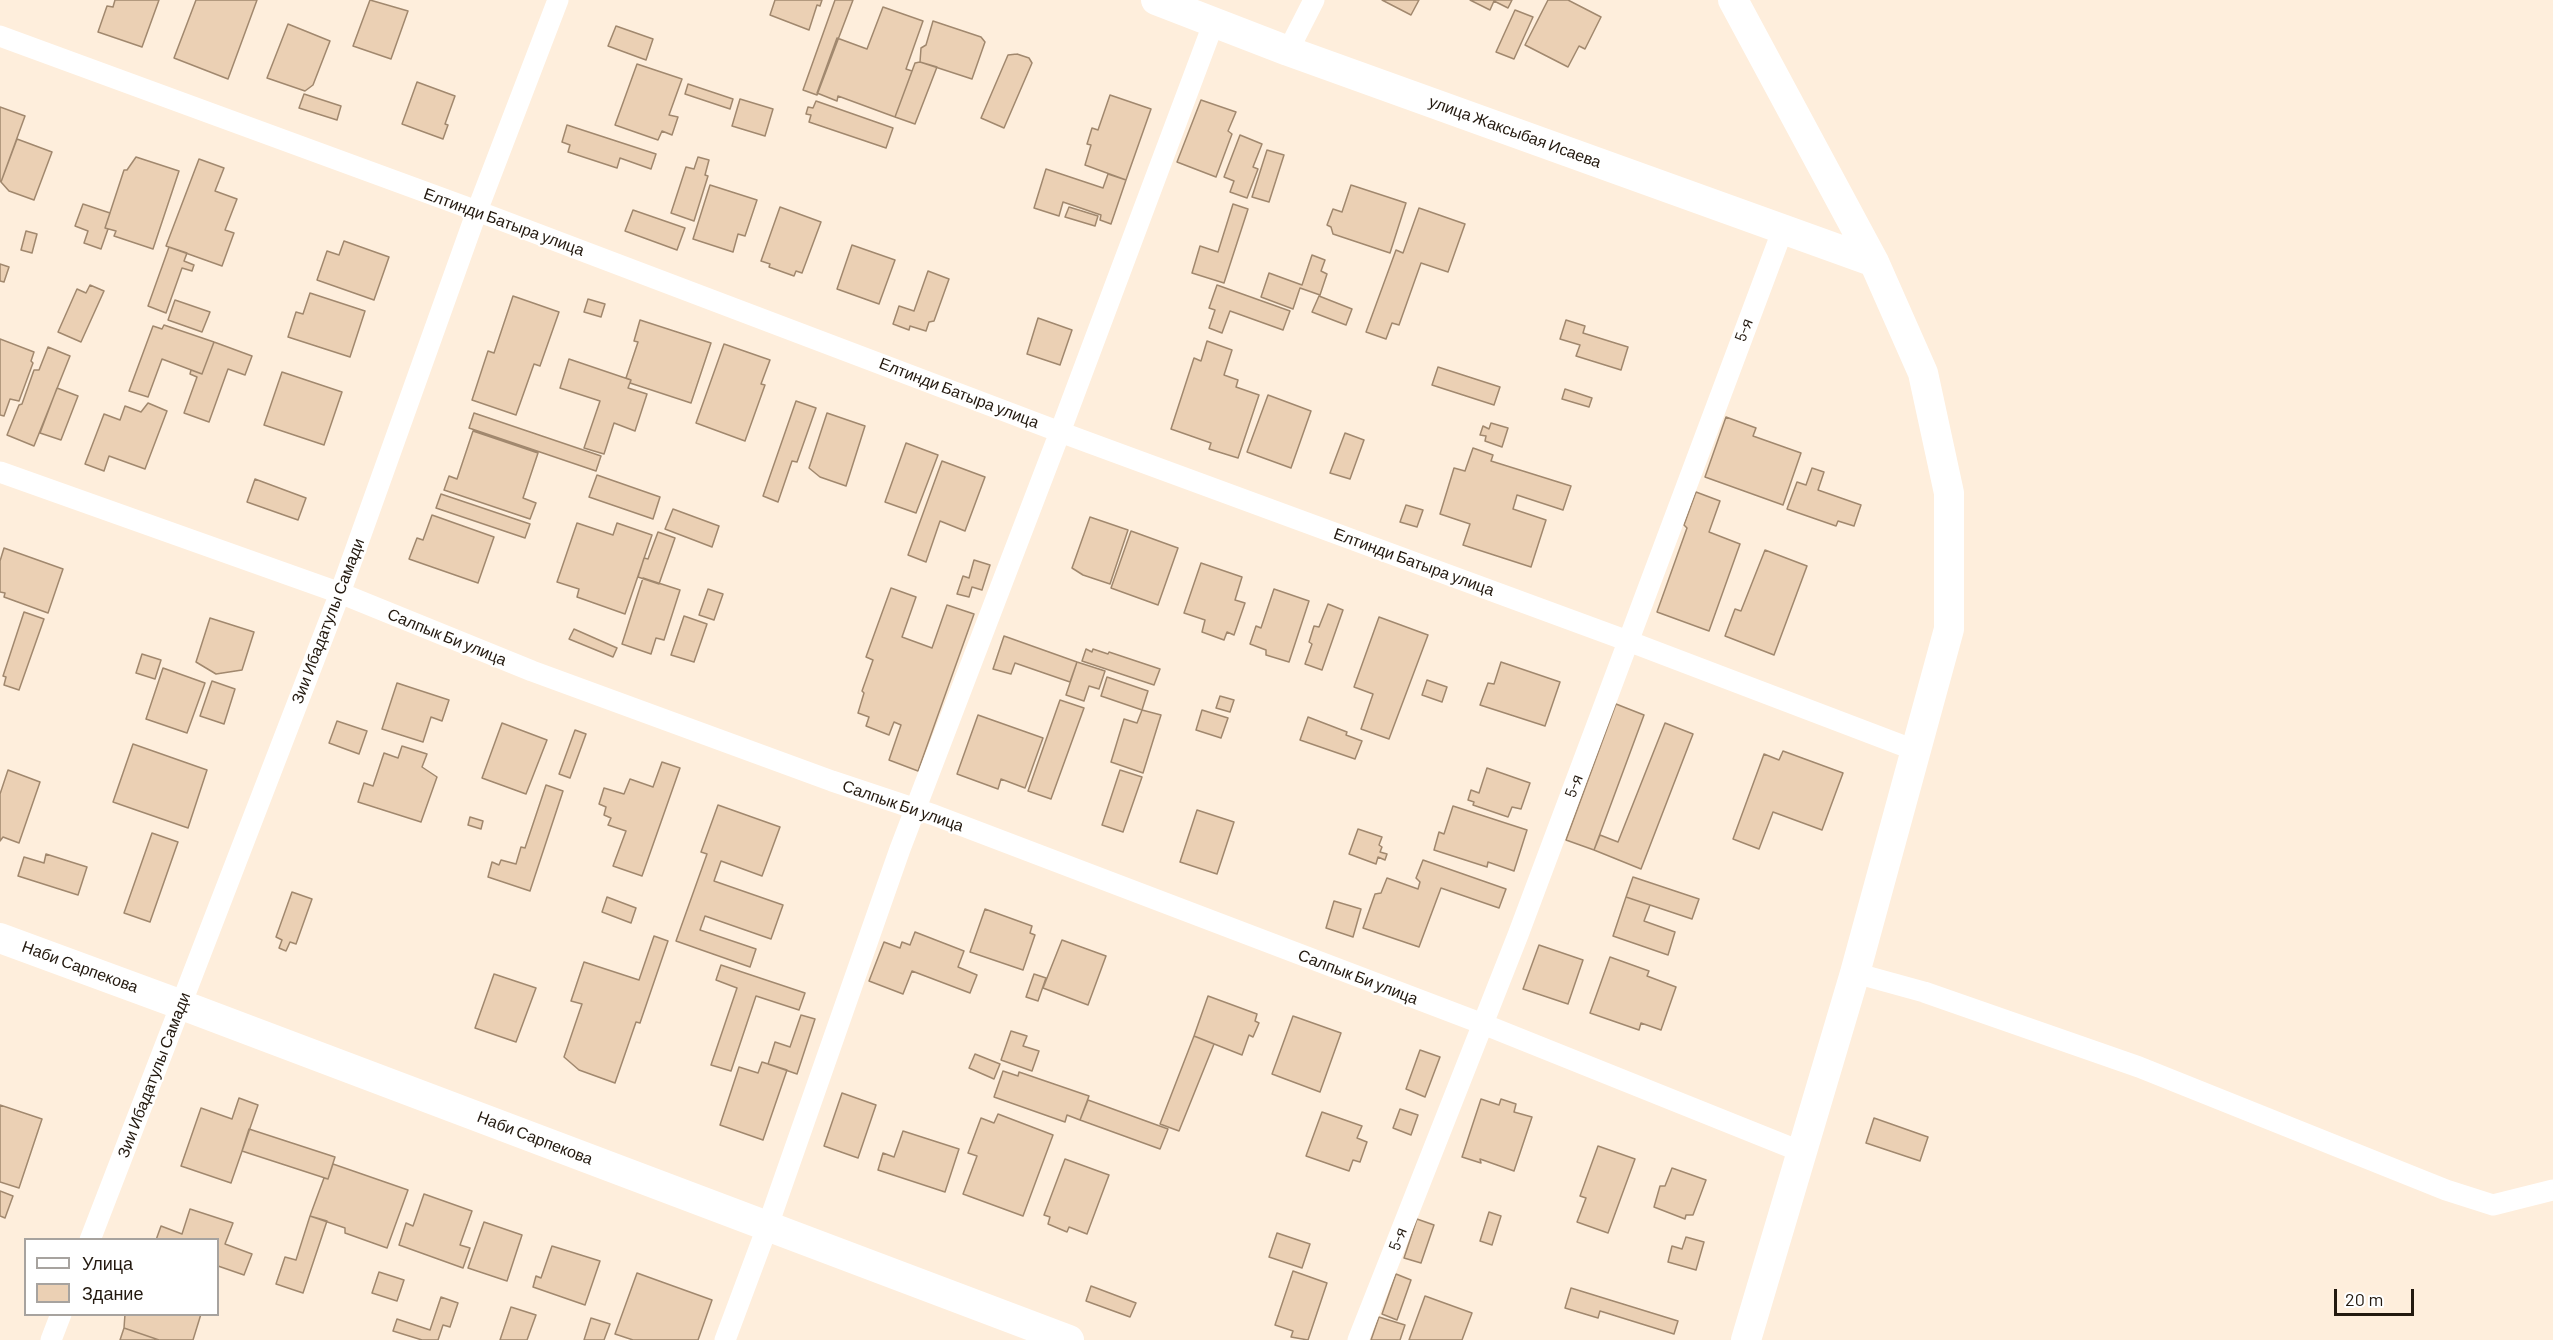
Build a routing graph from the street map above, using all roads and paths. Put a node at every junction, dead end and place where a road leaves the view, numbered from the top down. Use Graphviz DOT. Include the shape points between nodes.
graph roads {
  1 [pos="558,0"];
  2 [pos="1156,0"];
  3 [pos="1314,0"];
  4 [pos="1733,0"];
  5 [pos="1214,22"];
  6 [pos="0,36"];
  7 [pos="1288,51"];
  8 [pos="477,211"];
  9 [pos="1783,229"];
  10 [pos="1874,262"];
  11 [pos="1060,432"];
  12 [pos="0,472"];
  13 [pos="340,592"];
  14 [pos="1629,641"];
  15 [pos="1917,751"];
  16 [pos="915,808"];
  17 [pos="0,938"];
  18 [pos="1855,973"];
  19 [pos="182,1005"];
  20 [pos="1483,1024"];
  21 [pos="1802,1152"];
  22 [pos="2553,1190"];
  23 [pos="768,1225"];
  24 [pos="90,1238"];
  25 [pos="60,1316"];
  26 [pos="51,1340"];
  27 [pos="725,1340"];
  28 [pos="1069,1340"];
  29 [pos="1358,1340"];
  30 [pos="1746,1340"];
  1 -- 8 [label="street, Зии Ибадатулы Самади"];
  2 -- 5 [label="street, улица Жаксыбая Исаева"];
  3 -- 7 [label="street"];
  4 -- 10 [label="street"];
  5 -- 7 [label="street, улица Жаксыбая Исаева"];
  5 -- 11 [label="street"];
  6 -- 8 [label="street, Елтинди Батыра улица"];
  7 -- 9 [label="street, улица Жаксыбая Исаева"];
  8 -- 11 [label="street, Елтинди Батыра улица"];
  8 -- 13 [label="street, Зии Ибадатулы Самади"];
  9 -- 10 [label="street, улица Жаксыбая Исаева"];
  9 -- 14 [label="street, 5-я"];
  10 -- 15 [label="street" via="1923,373 1949,493 1949,629"];
  11 -- 14 [label="street, Елтинди Батыра улица"];
  11 -- 16 [label="street"];
  12 -- 13 [label="street, Салпык Би улица"];
  13 -- 16 [label="street, Салпык Би улица" via="532,672"];
  13 -- 19 [label="street, Зии Ибадатулы Самади"];
  14 -- 15 [label="street, Елтинди Батыра улица"];
  14 -- 20 [label="street, 5-я"];
  15 -- 18 [label="street"];
  16 -- 20 [label="street, Салпык Би улица"];
  16 -- 23 [label="street"];
  17 -- 19 [label="street, Наби Сарпекова"];
  18 -- 21 [label="street"];
  18 -- 22 [label="street" via="1924,992 2139,1067 2446,1190 2493,1205"];
  19 -- 23 [label="street, Наби Сарпекова"];
  19 -- 24 [label="street, Зии Ибадатулы Самади"];
  20 -- 21 [label="street, Салпык Би улица"];
  20 -- 29 [label="street, 5-я"];
  21 -- 30 [label="street"];
  23 -- 27 [label="street"];
  23 -- 28 [label="street, Наби Сарпекова"];
  25 -- 26 [label="street"];
}
